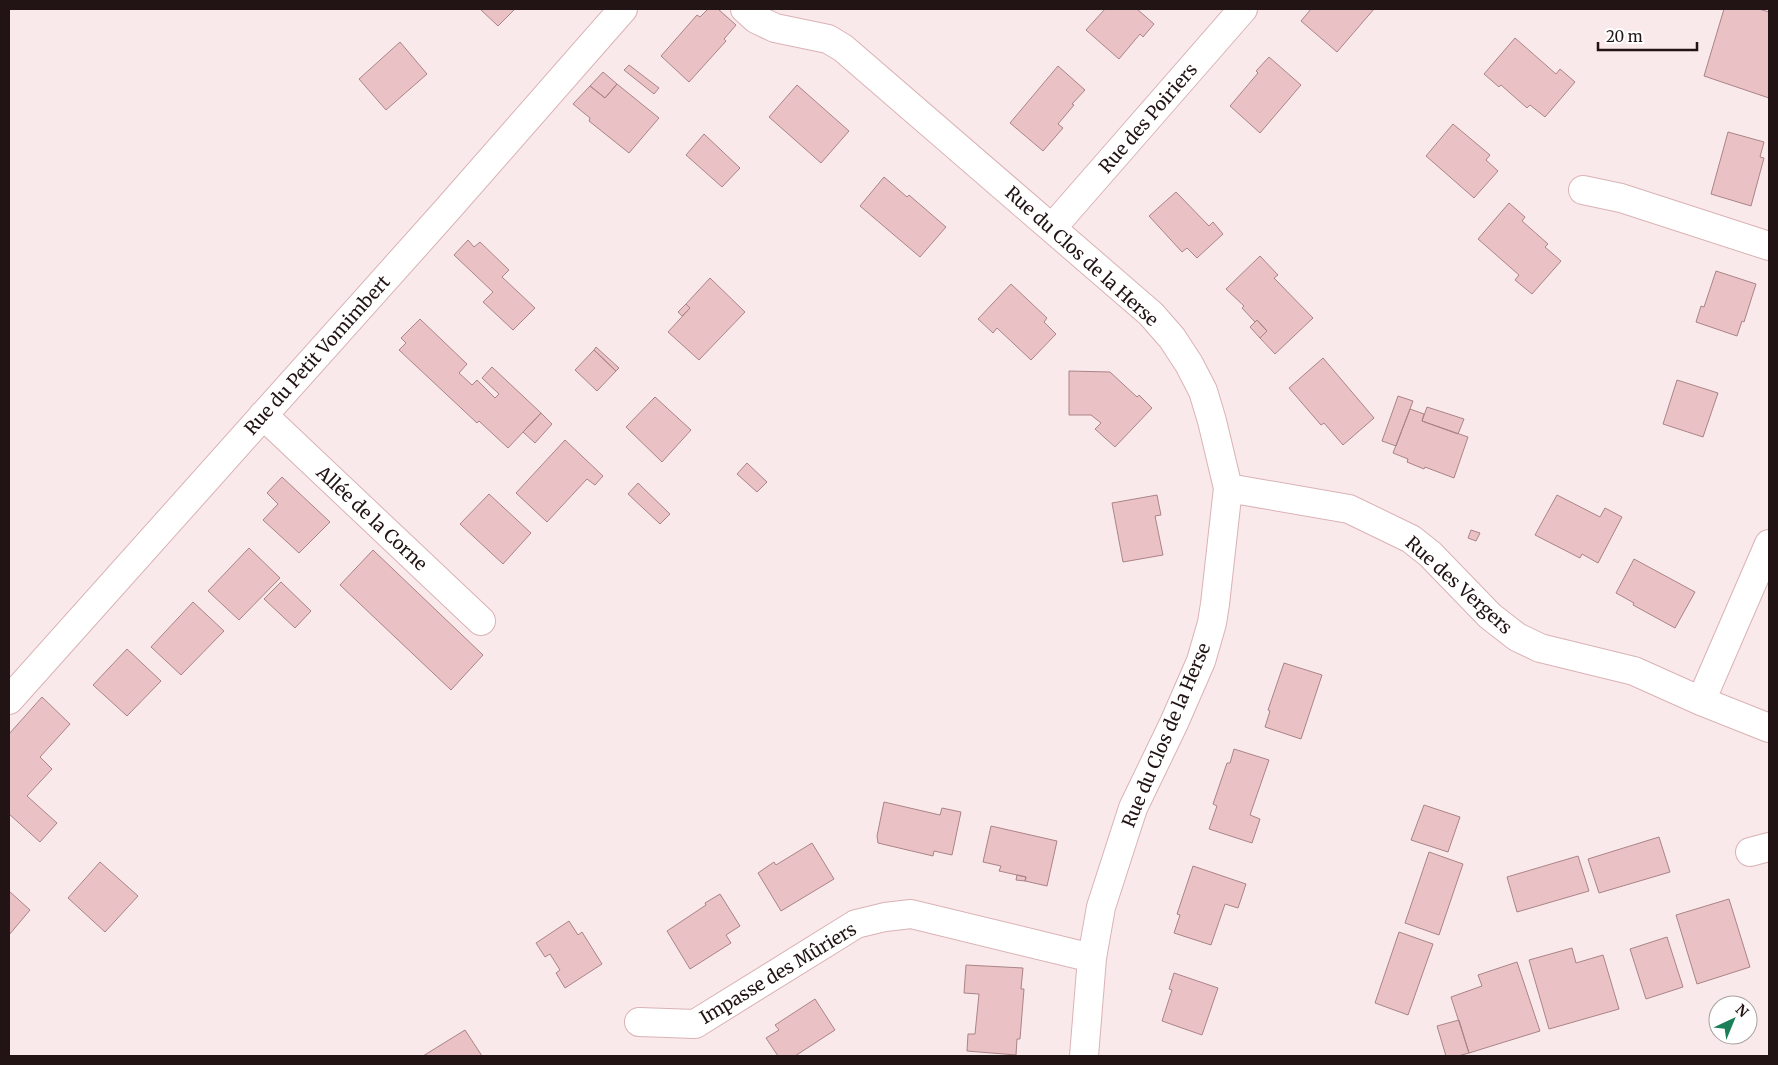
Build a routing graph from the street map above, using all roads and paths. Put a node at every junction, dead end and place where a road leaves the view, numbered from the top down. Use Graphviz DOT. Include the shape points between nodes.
graph roads {
  1 [pos="623,9"];
  2 [pos="745,9"];
  3 [pos="1243,9"];
  4 [pos="1583,190"];
  5 [pos="1052,228"];
  6 [pos="1769,246"];
  7 [pos="263,415"];
  8 [pos="1228,488"];
  9 [pos="1769,544"];
  10 [pos="481,621"];
  11 [pos="9,700"];
  12 [pos="1702,701"];
  13 [pos="1769,728"];
  14 [pos="1092,958"];
  15 [pos="638,1022"];
  16 [pos="1084,1056"];
  1 -- 7 [label="street, Rue du Petit Vomimbert"];
  2 -- 5 [label="street, Rue du Clos de la Herse" via="756,19 775,28 828,39 843,48"];
  3 -- 5 [label="street, Rue des Poiriers"];
  4 -- 6 [label="street" via="1621,198"];
  5 -- 8 [label="street, Rue du Clos de la Herse" via="1151,314 1172,338 1203,391"];
  7 -- 10 [label="street, Allée de la Corne"];
  7 -- 11 [label="street, Rue du Petit Vomimbert"];
  8 -- 12 [label="street, Rue des Vergers" via="1349,509 1411,539 1430,554 1490,616 1517,637 1540,648 1634,671"];
  8 -- 14 [label="street, Rue du Clos de la Herse" via="1215,604 1201,661 1133,808 1102,907"];
  9 -- 12 [label="street"];
  12 -- 13 [label="street, Rue des Vergers"];
  14 -- 15 [label="street, Impasse des Mûriers" via="912,914 885,917 856,924 695,1024"];
  14 -- 16 [label="street, Rue du Clos de la Herse"];
}
